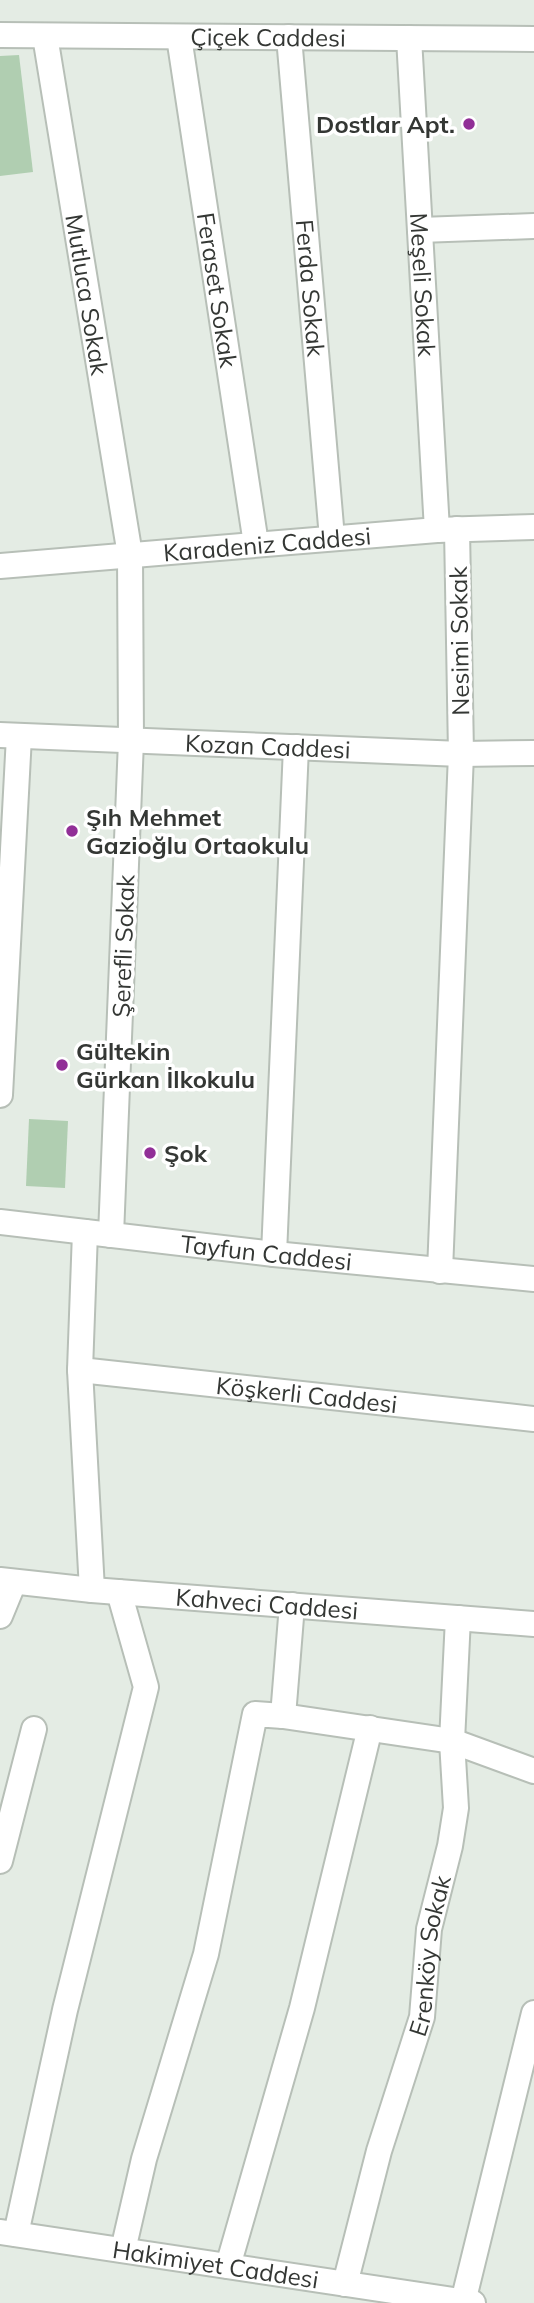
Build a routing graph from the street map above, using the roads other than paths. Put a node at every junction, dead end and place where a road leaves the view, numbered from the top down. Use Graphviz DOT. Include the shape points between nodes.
graph roads {
  1 [pos="0,35"];
  2 [pos="45,36"];
  3 [pos="179,37"];
  4 [pos="289,37"];
  5 [pos="409,38"];
  6 [pos="534,39"];
  7 [pos="534,226"];
  8 [pos="420,230"];
  9 [pos="534,527"];
  10 [pos="447,529"];
  11 [pos="332,538"];
  12 [pos="256,544"];
  13 [pos="130,555"];
  14 [pos="0,566"];
  15 [pos="10,736"];
  16 [pos="131,741"];
  17 [pos="296,747"];
  18 [pos="534,753"];
  19 [pos="461,754"];
  20 [pos="0,1095"];
  21 [pos="0,1222"];
  22 [pos="85,1232"];
  23 [pos="111,1235"];
  24 [pos="274,1254"];
  25 [pos="440,1270"];
  26 [pos="534,1279"];
  27 [pos="80,1370"];
  28 [pos="534,1419"];
  29 [pos="7,1581"];
  30 [pos="92,1590"];
  31 [pos="119,1592"];
  32 [pos="292,1605"];
  33 [pos="0,1616"];
  34 [pos="458,1618"];
  35 [pos="534,1624"];
  36 [pos="283,1716"];
  37 [pos="370,1728"];
  38 [pos="34,1729"];
  39 [pos="452,1741"];
  40 [pos="534,1771"];
  41 [pos="0,1861"];
  42 [pos="534,2013"];
  43 [pos="8,2233"];
  44 [pos="123,2250"];
  45 [pos="228,2266"];
  46 [pos="345,2284"];
  47 [pos="464,2302"];
  48 [pos="473,2303"];
  1 -- 2 [label="street, Çiçek Caddesi"];
  2 -- 3 [label="street, Çiçek Caddesi"];
  2 -- 13 [label="street, Mutluca Sokak"];
  3 -- 4 [label="street, Çiçek Caddesi"];
  3 -- 12 [label="street, Feraset Sokak"];
  4 -- 5 [label="street, Çiçek Caddesi"];
  4 -- 11 [label="street, Ferda Sokak"];
  5 -- 6 [label="street, Çiçek Caddesi"];
  5 -- 8 [label="street, Meşeli Sokak"];
  7 -- 8 [label="street"];
  8 -- 10 [label="street, Meşeli Sokak"];
  9 -- 10 [label="street, Karadeniz Caddesi"];
  10 -- 11 [label="street, Karadeniz Caddesi"];
  10 -- 19 [label="street, Nesimi Sokak"];
  11 -- 12 [label="street, Karadeniz Caddesi"];
  12 -- 13 [label="street, Karadeniz Caddesi"];
  13 -- 14 [label="street, Karadeniz Caddesi"];
  13 -- 16 [label="street, Mutluca Sokak"];
  15 -- 16 [label="street, Kozan Caddesi"];
  15 -- 20 [label="street"];
  16 -- 17 [label="street, Kozan Caddesi"];
  16 -- 23 [label="street, Şerefli Sokak"];
  17 -- 19 [label="street, Kozan Caddesi"];
  17 -- 24 [label="street"];
  18 -- 19 [label="street, Kozan Caddesi"];
  19 -- 25 [label="street, Nesimi Sokak"];
  21 -- 22 [label="street, Tayfun Caddesi"];
  22 -- 23 [label="street, Tayfun Caddesi"];
  22 -- 27 [label="street"];
  23 -- 24 [label="street, Tayfun Caddesi"];
  24 -- 25 [label="street, Tayfun Caddesi"];
  25 -- 26 [label="street, Tayfun Caddesi"];
  27 -- 28 [label="street, Köşkerli Caddesi"];
  27 -- 30 [label="street"];
  29 -- 30 [label="street, Kahveci Caddesi"];
  29 -- 33 [label="street"];
  30 -- 31 [label="street, Kahveci Caddesi"];
  31 -- 32 [label="street, Kahveci Caddesi"];
  31 -- 43 [label="street" via="146,1686"];
  32 -- 34 [label="street, Kahveci Caddesi"];
  32 -- 36 [label="street"];
  34 -- 35 [label="street, Kahveci Caddesi"];
  34 -- 39 [label="street, Erenköy Sokak"];
  36 -- 37 [label="street"];
  36 -- 44 [label="street" via="255,1714 206,1954 144,2159"];
  37 -- 39 [label="street"];
  37 -- 45 [label="street" via="302,2008"];
  38 -- 41 [label="street"];
  39 -- 40 [label="street"];
  39 -- 46 [label="street, Erenköy Sokak" via="455,1818 429,1929 422,2017 379,2151"];
  42 -- 47 [label="street"];
  43 -- 44 [label="street, Hakimiyet Caddesi"];
  44 -- 45 [label="street, Hakimiyet Caddesi"];
  45 -- 46 [label="street, Hakimiyet Caddesi"];
  46 -- 47 [label="street, Hakimiyet Caddesi"];
  47 -- 48 [label="street, Hakimiyet Caddesi"];
}
